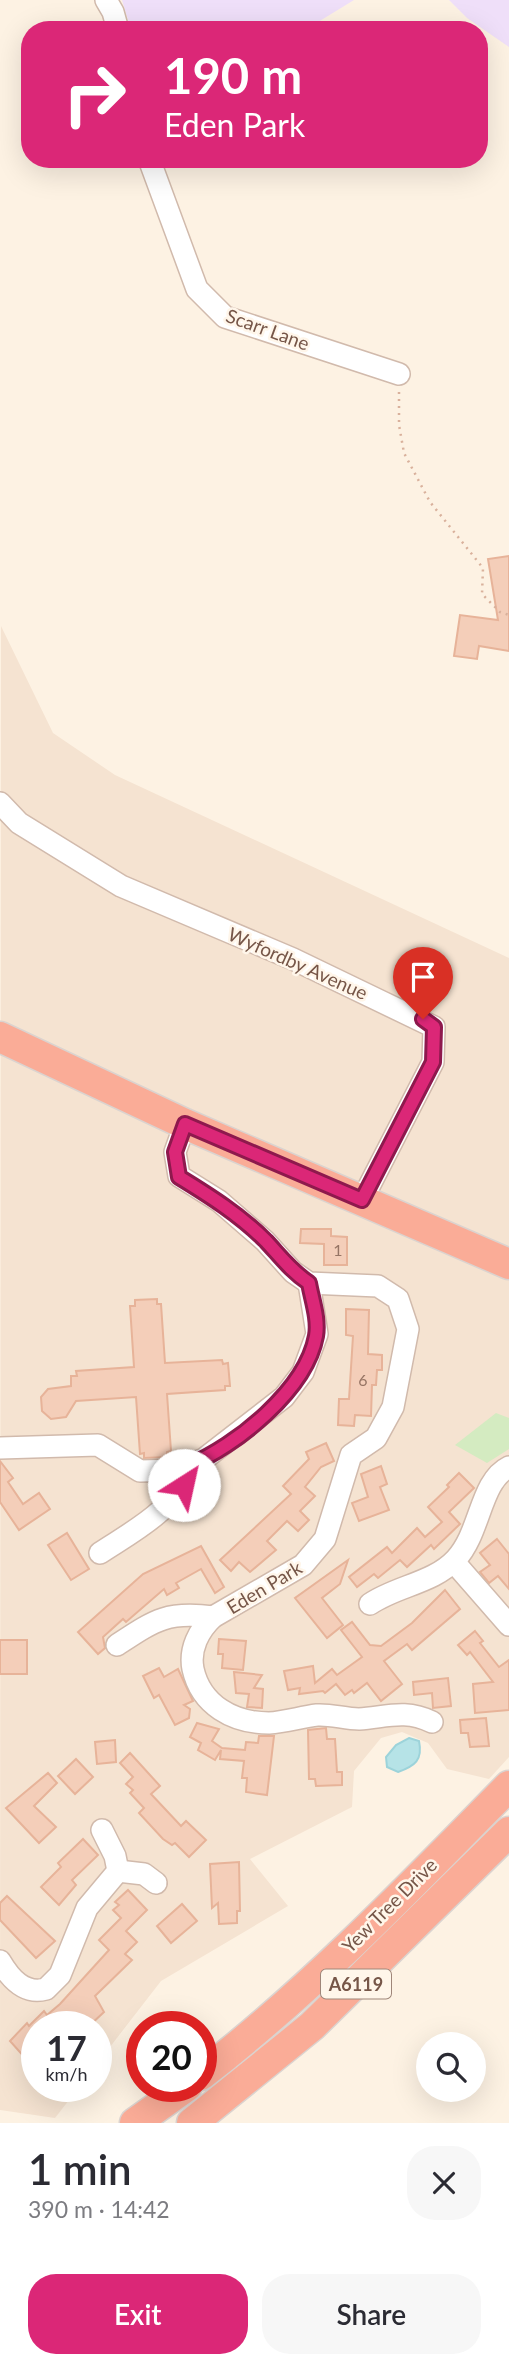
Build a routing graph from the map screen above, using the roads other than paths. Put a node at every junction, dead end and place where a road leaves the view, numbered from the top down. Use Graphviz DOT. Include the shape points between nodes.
graph roads {
  1 [pos="106,0"];
  2 [pos="116,21"];
  3 [pos="152,168"];
  4 [pos="399,374"];
  5 [pos="0,803"];
  6 [pos="0,1037"];
  7 [pos="185,1124"];
  8 [pos="362,1200"];
  9 [pos="509,1265"];
  10 [pos="309,1283"];
  11 [pos="0,1448"];
  12 [pos="188,1466"];
  13 [pos="509,1467"];
  14 [pos="100,1553"];
  15 [pos="454,1562"];
  16 [pos="370,1604"];
  17 [pos="214,1617"];
  18 [pos="509,1625"];
  19 [pos="117,1645"];
  20 [pos="432,1723"];
  21 [pos="509,1786"];
  22 [pos="102,1830"];
  23 [pos="509,1832"];
  24 [pos="118,1871"];
  25 [pos="156,1883"];
  26 [pos="0,1961"];
  27 [pos="217,2062"];
  28 [pos="165,2102"];
  29 [pos="135,2123"];
  30 [pos="191,2123"];
  1 -- 2 [label="street"];
  3 -- 4 [label="street, Scarr Lane" via="197,289 225,317"];
  5 -- 8 [label="street, Wyfordby Avenue" via="19,823 121,886 293,958 434,1027 433,1062"];
  6 -- 7 [label="highway"];
  7 -- 8 [label="highway"];
  7 -- 10 [label="street" via="175,1152 179,1177 219,1201"];
  8 -- 9 [label="highway"];
  10 -- 12 [label="street" via="317,1334 303,1372 284,1397 246,1429"];
  10 -- 17 [label="street, Eden Park" via="378,1286 398,1299 408,1329 393,1407 376,1438 351,1455 325,1539 303,1565"];
  11 -- 12 [label="street" via="98,1445 140,1471"];
  12 -- 14 [label="street" via="184,1485 151,1519"];
  13 -- 15 [label="street" via="490,1483 468,1545"];
  15 -- 16 [label="street"];
  15 -- 18 [label="street"];
  17 -- 19 [label="street, Eden Park" via="169,1615"];
  17 -- 20 [label="street, Eden Park" via="202,1627 192,1663 196,1683 209,1704 232,1716 269,1723 320,1715 358,1719 394,1712 416,1714"];
  21 -- 27 [label="highway, Yew Tree Drive / A6119" via="333,1961"];
  22 -- 24 [label="street"];
  23 -- 30 [label="highway, Yew Tree Drive / A6119" via="312,2026"];
  24 -- 25 [label="street" via="144,1874"];
  24 -- 26 [label="street" via="87,1908 60,1975 46,1989 23,1987"];
  28 -- 29 [label="highway"];
}
